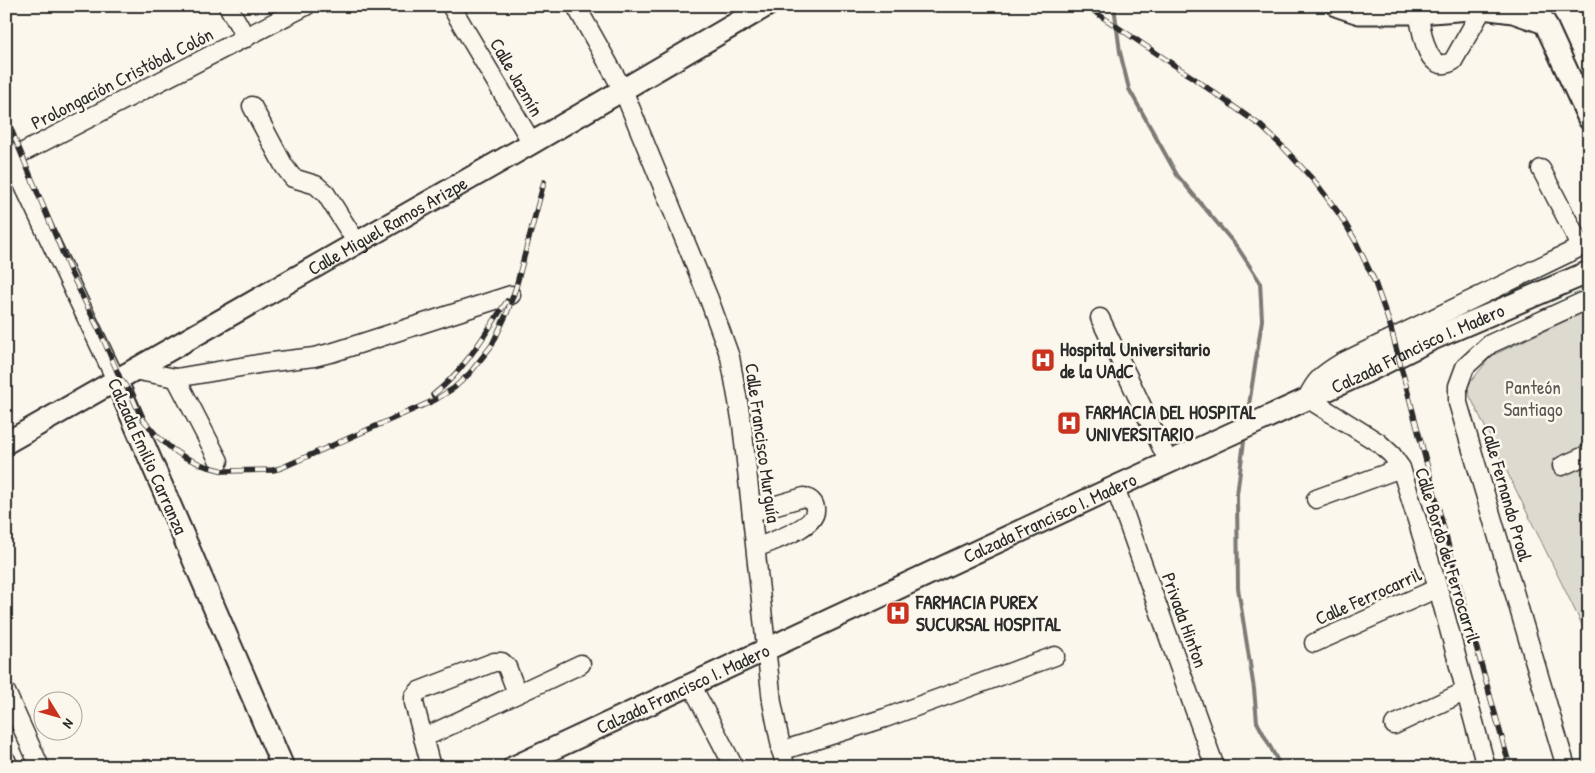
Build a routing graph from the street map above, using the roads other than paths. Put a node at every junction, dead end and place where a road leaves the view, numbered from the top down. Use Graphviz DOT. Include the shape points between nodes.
graph roads {
  1 [pos="228,6"];
  2 [pos="306,6"];
  3 [pos="451,6"];
  4 [pos="576,6"];
  5 [pos="766,6"];
  6 [pos="1338,6"];
  7 [pos="1483,8"];
  8 [pos="1418,10"];
  9 [pos="1542,15"];
  10 [pos="246,38"];
  11 [pos="624,90"];
  12 [pos="252,106"];
  13 [pos="1589,119"];
  14 [pos="532,143"];
  15 [pos="8,156"];
  16 [pos="1541,169"];
  17 [pos="357,242"];
  18 [pos="1585,245"];
  19 [pos="1589,272"];
  20 [pos="511,295"];
  21 [pos="1589,299"];
  22 [pos="1100,318"];
  23 [pos="124,375"];
  24 [pos="176,378"];
  25 [pos="1307,398"];
  26 [pos="6,444"];
  27 [pos="1589,454"];
  28 [pos="219,461"];
  29 [pos="1169,463"];
  30 [pos="1562,466"];
  31 [pos="1401,468"];
  32 [pos="1115,487"];
  33 [pos="1316,499"];
  34 [pos="752,512"];
  35 [pos="756,548"];
  36 [pos="1438,588"];
  37 [pos="1314,643"];
  38 [pos="765,649"];
  39 [pos="1055,656"];
  40 [pos="581,664"];
  41 [pos="691,684"];
  42 [pos="1466,691"];
  43 [pos="6,692"];
  44 [pos="518,693"];
  45 [pos="1394,724"];
  46 [pos="423,738"];
  47 [pos="783,759"];
  48 [pos="6,760"];
  49 [pos="9,767"];
  50 [pos="40,767"];
  51 [pos="283,767"];
  52 [pos="431,767"];
  53 [pos="514,767"];
  54 [pos="734,767"];
  55 [pos="1215,767"];
  56 [pos="1486,767"];
  57 [pos="1566,767"];
  1 -- 10 [label="street"];
  2 -- 10 [label="street, Prolongación Cristóbal Colón"];
  3 -- 14 [label="street, Calle Jazmín"];
  4 -- 11 [label="street, Calle Francisco Murguía"];
  5 -- 11 [label="main road, Calle Miguel Ramos Arizpe"];
  6 -- 8 [label="main road" via="1359,13"];
  7 -- 8 [label="main road"];
  7 -- 8 [label="street" via="1452,61 1443,64 1432,59 1426,50"];
  7 -- 9 [label="main road"];
  9 -- 13 [label="main road"];
  10 -- 15 [label="street, Prolongación Cristóbal Colón"];
  11 -- 14 [label="main road, Calle Miguel Ramos Arizpe"];
  11 -- 34 [label="street, Calle Francisco Murguía" via="730,357"];
  12 -- 17 [label="street" via="293,178 316,185 326,194"];
  14 -- 17 [label="main road, Calle Miguel Ramos Arizpe"];
  15 -- 23 [label="street, Calzada Emilio Carranza"];
  16 -- 18 [label="street"];
  17 -- 23 [label="main road, Calle Miguel Ramos Arizpe"];
  18 -- 25 [label="street" via="1341,363 1321,375"];
  19 -- 25 [label="main road, Calzada Francisco I. Madero" via="1430,340"];
  20 -- 24 [label="street" via="314,357"];
  21 -- 57 [label="street, Calle Fernando Proal" via="1490,344 1465,367 1458,386 1458,403"];
  22 -- 29 [label="street"];
  23 -- 24 [label="street"];
  23 -- 26 [label="main road, Calle Miguel Ramos Arizpe"];
  23 -- 51 [label="main road, Calzada Emilio Carranza"];
  24 -- 28 [label="street"];
  25 -- 29 [label="main road, Calzada Francisco I. Madero"];
  25 -- 31 [label="street, Calle Bordo del Ferrocarril" via="1378,443"];
  27 -- 30 [label="street"];
  29 -- 32 [label="main road, Calzada Francisco I. Madero"];
  31 -- 33 [label="street"];
  31 -- 36 [label="street, Calle Bordo del Ferrocarril"];
  32 -- 38 [label="main road, Calzada Francisco I. Madero"];
  32 -- 55 [label="street, Privada Hinton"];
  34 -- 35 [label="street, Calle Francisco Murguía"];
  34 -- 35 [label="street" via="804,497 810,499 815,509 805,526"];
  35 -- 38 [label="street, Calle Francisco Murguía"];
  36 -- 37 [label="street, Calle Ferrocarril"];
  36 -- 42 [label="street, Calle Bordo del Ferrocarril"];
  38 -- 41 [label="main road, Calzada Francisco I. Madero"];
  38 -- 47 [label="street, Calle Francisco Murguía"];
  39 -- 47 [label="street" via="884,718"];
  40 -- 44 [label="street"];
  41 -- 53 [label="main road, Calzada Francisco I. Madero"];
  41 -- 54 [label="street"];
  42 -- 45 [label="street"];
  42 -- 56 [label="street, Calle Bordo del Ferrocarril"];
  43 -- 50 [label="street"];
  44 -- 46 [label="street"];
  44 -- 46 [label="street" via="502,662 494,662 418,691 414,703"];
  46 -- 52 [label="street"];
  48 -- 49 [label="street"];
}
